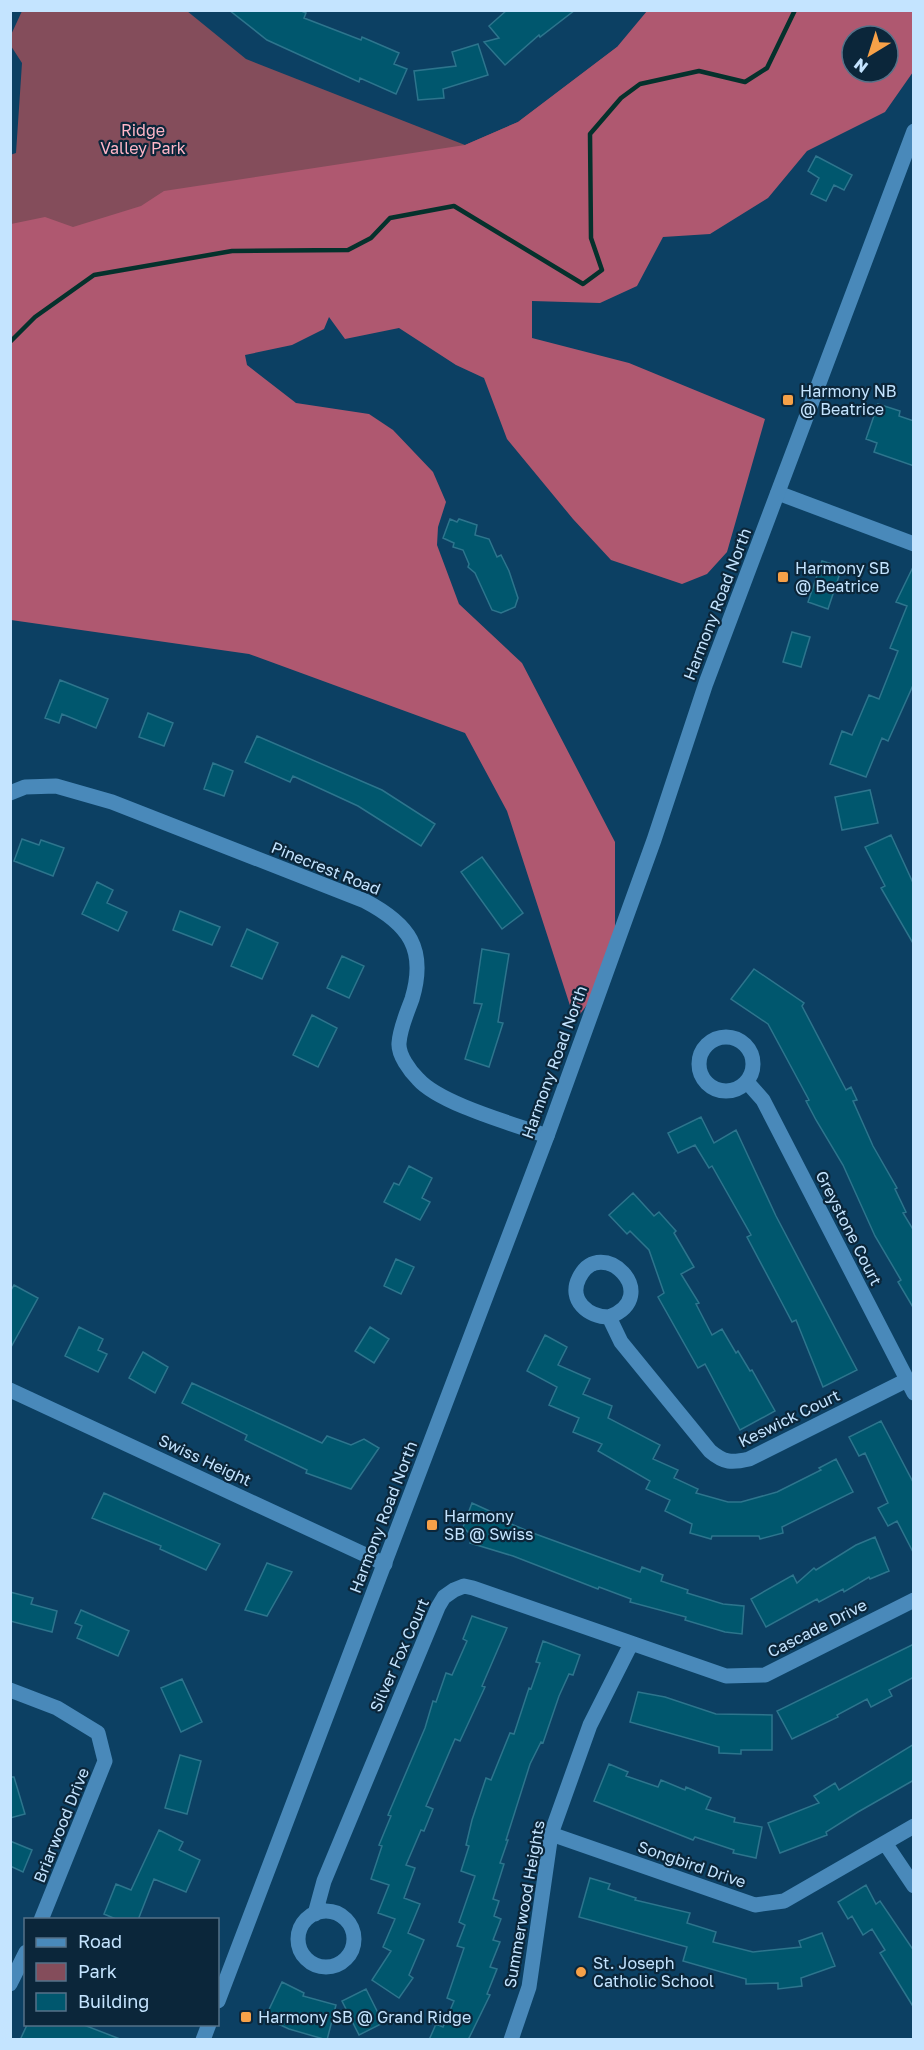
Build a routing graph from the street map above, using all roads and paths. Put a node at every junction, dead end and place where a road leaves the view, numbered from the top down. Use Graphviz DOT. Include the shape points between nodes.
graph roads {
  1 [pos="914,131"];
  2 [pos="778,493"];
  3 [pos="914,544"];
  4 [pos="10,793"];
  5 [pos="747,1082"];
  6 [pos="547,1136"];
  7 [pos="609,1317"];
  8 [pos="910,1387"];
  9 [pos="10,1390"];
  10 [pos="385,1564"];
  11 [pos="914,1600"];
  12 [pos="631,1644"];
  13 [pos="10,1690"];
  14 [pos="914,1826"];
  15 [pos="552,1834"];
  16 [pos="885,1843"];
  17 [pos="914,1886"];
  18 [pos="315,1914"];
  19 [pos="42,1918"];
  20 [pos="24,1956"];
  21 [pos="10,1984"];
  22 [pos="219,1998"];
  23 [pos="209,2026"];
  24 [pos="203,2040"];
  25 [pos="511,2040"];
  1 -- 2 [label="street, Harmony Road North"];
  2 -- 3 [label="street"];
  2 -- 6 [label="street, Harmony Road North" via="706,683"];
  4 -- 6 [label="street, Pinecrest Road" via="25,787 56,786 112,802 386,912 403,926 416,954 416,987 399,1045 406,1063 419,1081 439,1094"];
  5 -- 8 [label="street, Greystone Court" via="763,1100"];
  6 -- 10 [label="street, Harmony Road North"];
  7 -- 8 [label="street, Keswick Court" via="621,1342 721,1461 749,1459"];
  9 -- 10 [label="street, Swiss Height"];
  10 -- 22 [label="street, Harmony Road North"];
  11 -- 12 [label="street, Cascade Drive" via="765,1675 726,1676"];
  12 -- 15 [label="street, Summerwood Heights" via="590,1725"];
  12 -- 18 [label="street, Silver Fox Court" via="473,1588 464,1586 444,1597 324,1881"];
  13 -- 19 [label="street, Briarwood Drive" via="57,1708 98,1733 105,1761"];
  14 -- 16 [label="street, Songbird Drive"];
  15 -- 16 [label="street, Songbird Drive" via="755,1905 784,1901"];
  15 -- 25 [label="street, Summerwood Heights" via="529,1987"];
  16 -- 17 [label="street"];
  20 -- 21 [label="street"];
  23 -- 24 [label="street"];
}
